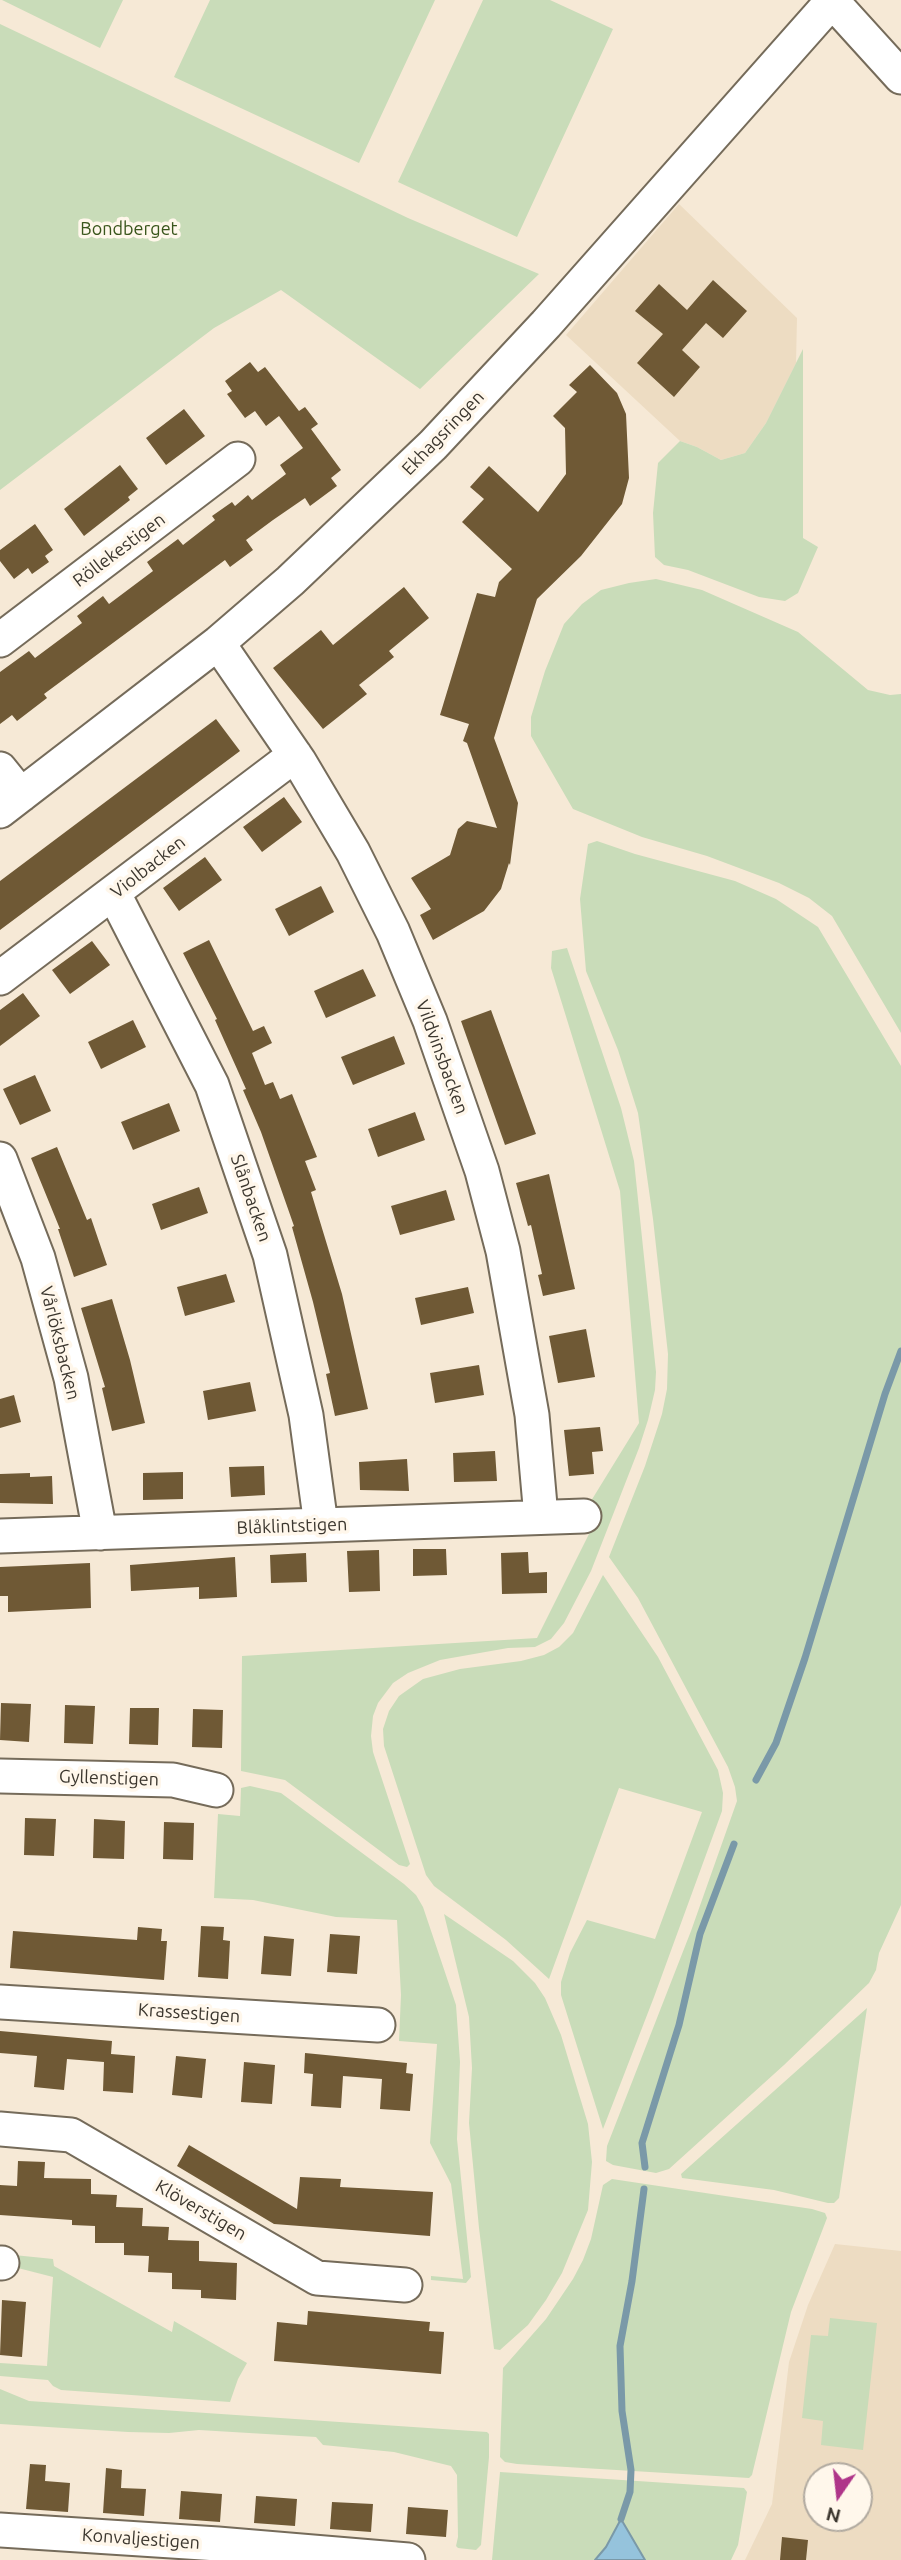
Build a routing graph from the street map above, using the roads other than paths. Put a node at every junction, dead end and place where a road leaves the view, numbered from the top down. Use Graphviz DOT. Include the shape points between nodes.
graph roads {
  1 [pos="833,1"];
  2 [pos="901,77"];
  3 [pos="238,459"];
  4 [pos="0,640"];
  5 [pos="218,643"];
  6 [pos="295,755"];
  7 [pos="0,769"];
  8 [pos="10,803"];
  9 [pos="114,894"];
  10 [pos="0,978"];
  11 [pos="0,1159"];
  12 [pos="584,1516"];
  13 [pos="541,1517"];
  14 [pos="321,1525"];
  15 [pos="100,1533"];
  16 [pos="0,1536"];
  17 [pos="0,1776"];
  18 [pos="216,1790"];
  19 [pos="0,2002"];
  20 [pos="378,2025"];
  21 [pos="0,2129"];
  22 [pos="405,2285"];
  23 [pos="0,2530"];
  24 [pos="408,2560"];
  1 -- 2 [label="street"];
  1 -- 5 [label="street, Ekhagsringen" via="442,436"];
  3 -- 4 [label="street, Röllekestigen"];
  5 -- 6 [label="street, Vildvinsbacken"];
  5 -- 8 [label="street, Ekhagsringen"];
  6 -- 9 [label="street, Violbacken"];
  6 -- 13 [label="street, Vildvinsbacken" via="354,852 393,932 430,1021 482,1171 503,1251 523,1362"];
  7 -- 8 [label="street"];
  9 -- 10 [label="street, Violbacken"];
  9 -- 14 [label="street, Slånbacken" via="212,1085 270,1255 306,1415"];
  11 -- 15 [label="street, Vårlöksbacken" via="38,1258 71,1378"];
  12 -- 13 [label="street, Blåklintstigen"];
  13 -- 14 [label="street, Blåklintstigen"];
  14 -- 15 [label="street, Blåklintstigen"];
  15 -- 16 [label="street, Blåklintstigen"];
  17 -- 18 [label="street, Gyllenstigen" via="173,1780"];
  19 -- 20 [label="street, Krassestigen"];
  21 -- 22 [label="street, Klöverstigen" via="71,2135 317,2278"];
  23 -- 24 [label="street, Konvaljestigen"];
}
